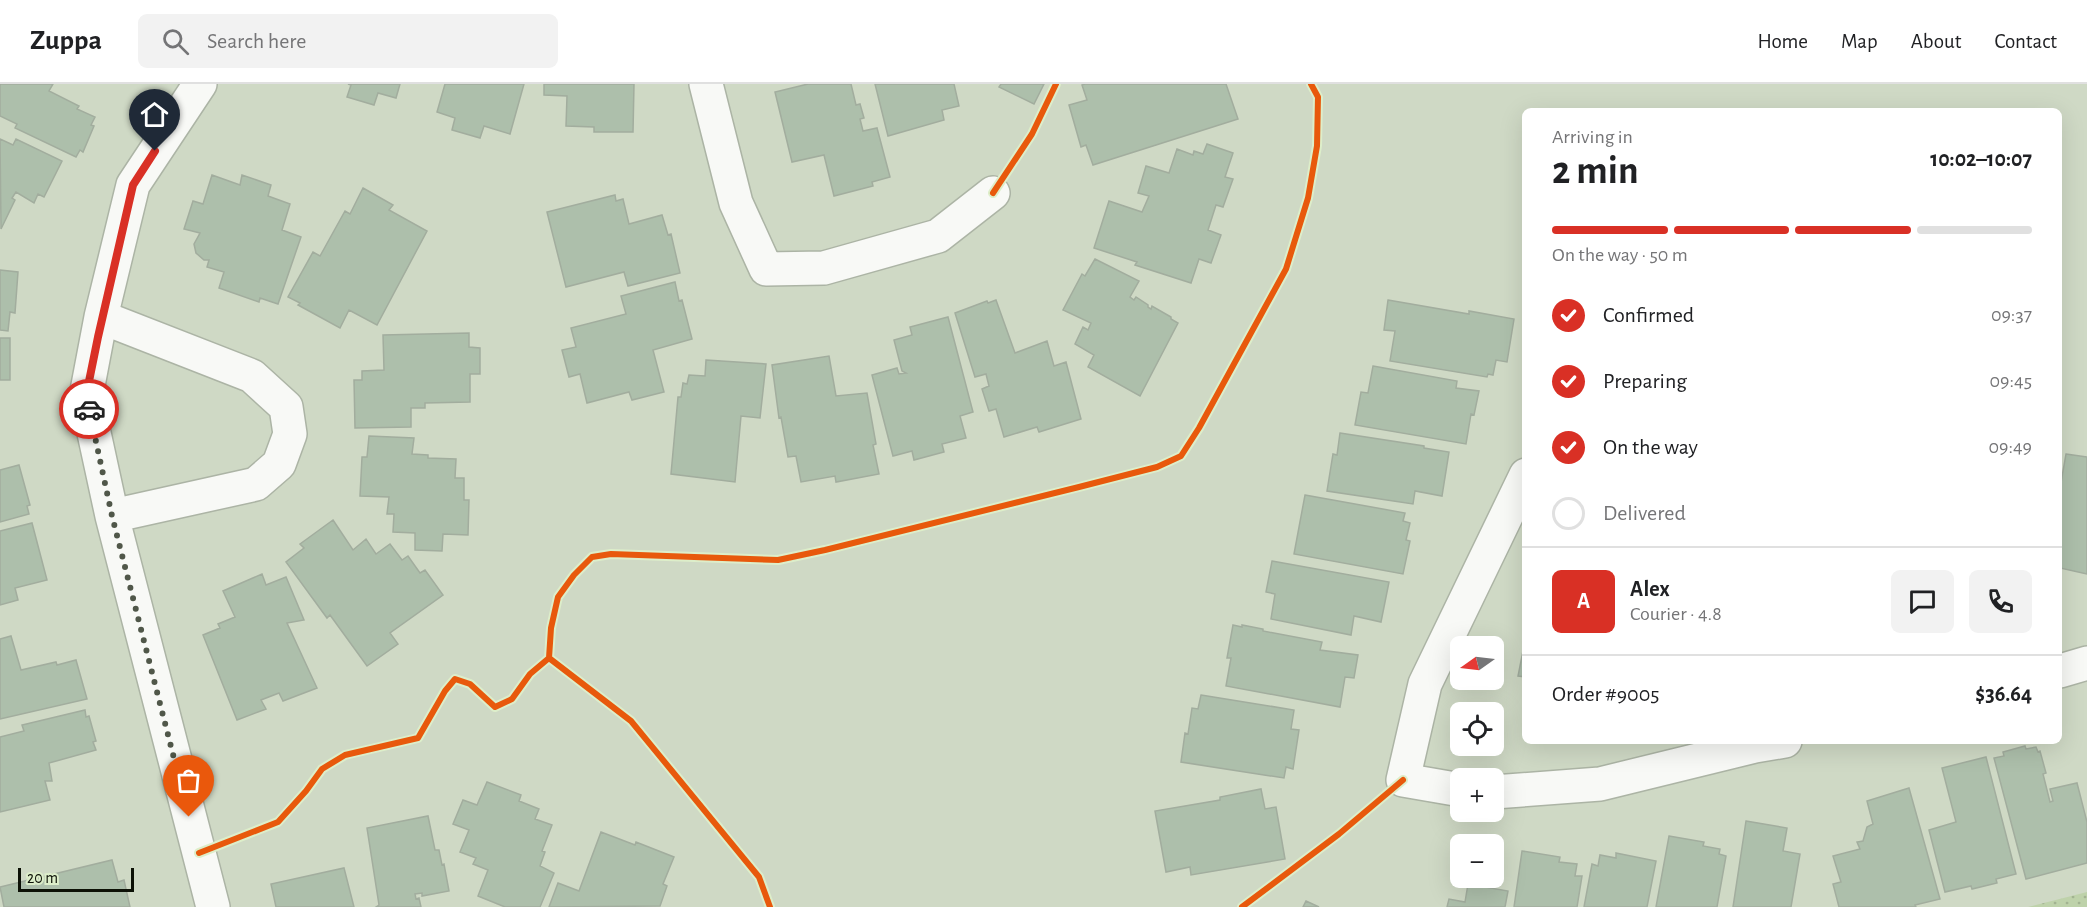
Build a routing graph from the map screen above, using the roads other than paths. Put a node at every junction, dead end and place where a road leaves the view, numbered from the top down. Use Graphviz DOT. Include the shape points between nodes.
graph roads {
  1 [pos="200,84"];
  2 [pos="706,84"];
  3 [pos="993,193"];
  4 [pos="101,317"];
  5 [pos="1522,483"];
  6 [pos="112,516"];
  7 [pos="1758,744"];
  8 [pos="1450,788"];
  9 [pos="1504,791"];
  10 [pos="213,907"];
  1 -- 4 [label="street" via="133,185"];
  2 -- 3 [label="street" via="736,203 766,269 824,268 938,236"];
  4 -- 6 [label="street" via="86,396"];
  4 -- 6 [label="street" via="252,376 286,407 290,434 279,464 256,484"];
  5 -- 8 [label="street" via="1425,684 1403,780"];
  6 -- 10 [label="street"];
  7 -- 9 [label="street" via="1600,783"];
}
